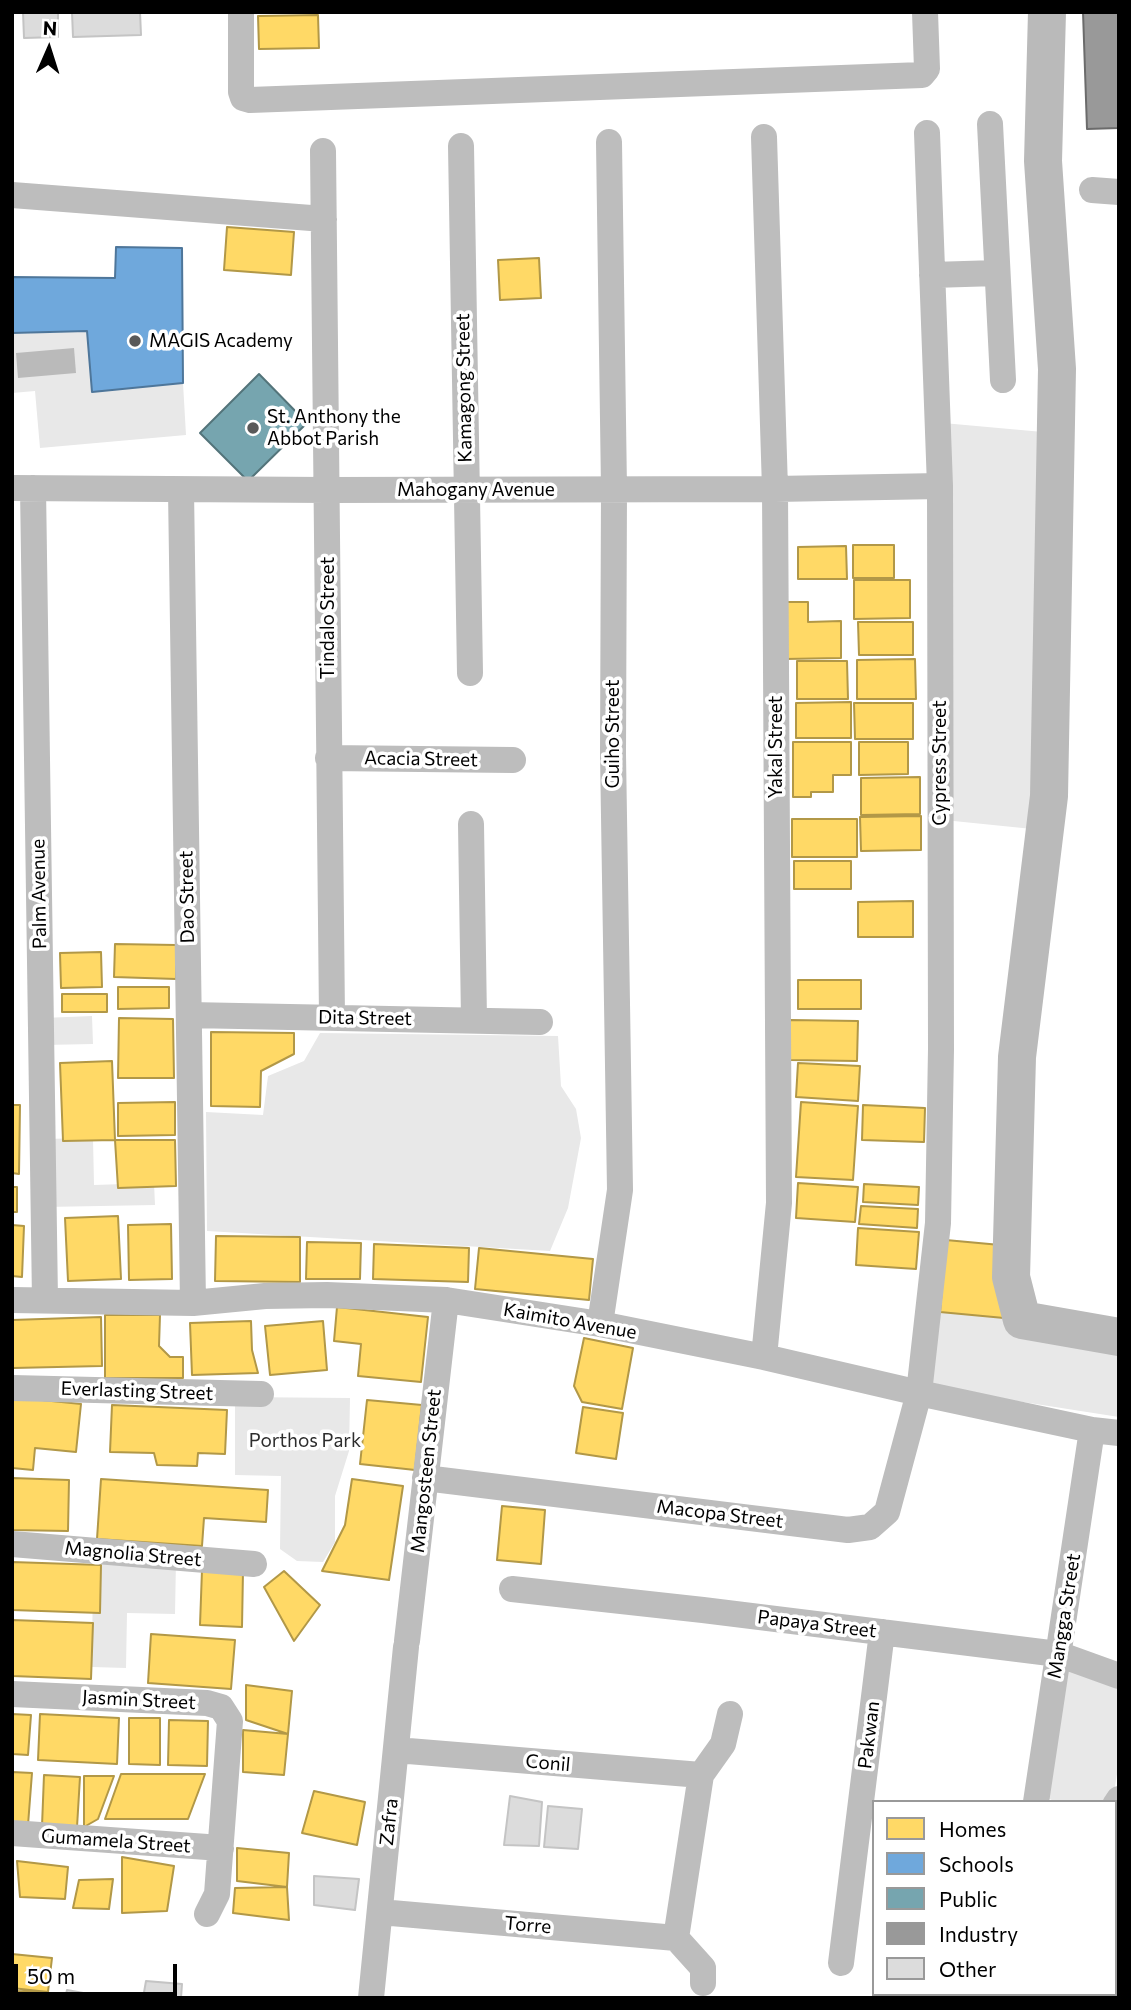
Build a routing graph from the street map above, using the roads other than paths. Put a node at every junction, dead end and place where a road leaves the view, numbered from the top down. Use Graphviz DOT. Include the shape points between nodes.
graph roads {
  1 [pos="241,12"];
  2 [pos="925,12"];
  3 [pos="990,124"];
  4 [pos="927,132"];
  5 [pos="764,137"];
  6 [pos="610,142"];
  7 [pos="461,146"];
  8 [pos="323,151"];
  9 [pos="1091,190"];
  10 [pos="1119,192"];
  11 [pos="12,195"];
  12 [pos="324,219"];
  13 [pos="997,274"];
  14 [pos="932,275"];
  15 [pos="1003,380"];
  16 [pos="940,486"];
  17 [pos="22,488"];
  18 [pos="614,489"];
  19 [pos="775,489"];
  20 [pos="327,490"];
  21 [pos="466,490"];
  22 [pos="181,491"];
  23 [pos="470,673"];
  24 [pos="328,758"];
  25 [pos="513,760"];
  26 [pos="471,824"];
  27 [pos="189,1016"];
  28 [pos="332,1018"];
  29 [pos="474,1020"];
  30 [pos="540,1022"];
  31 [pos="12,1300"];
  32 [pos="45,1300"];
  33 [pos="446,1300"];
  34 [pos="193,1303"];
  35 [pos="600,1324"];
  36 [pos="764,1357"];
  37 [pos="12,1388"];
  38 [pos="919,1393"];
  39 [pos="261,1394"];
  40 [pos="1092,1430"];
  41 [pos="1119,1433"];
  42 [pos="425,1478"];
  43 [pos="12,1544"];
  44 [pos="254,1564"];
  45 [pos="512,1589"];
  46 [pos="882,1632"];
  47 [pos="407,1644"];
  48 [pos="1058,1654"];
  49 [pos="1119,1676"];
  50 [pos="12,1694"];
  51 [pos="730,1714"];
  52 [pos="396,1750"];
  53 [pos="701,1775"];
  54 [pos="1037,1800"];
  55 [pos="12,1833"];
  56 [pos="220,1848"];
  57 [pos="380,1912"];
  58 [pos="207,1914"];
  59 [pos="676,1938"];
  60 [pos="841,1963"];
  61 [pos="703,1983"];
  62 [pos="371,1998"];
  1 -- 2 [label="street" via="241,92 250,100 922,75 927,69"];
  3 -- 13 [label="street"];
  4 -- 14 [label="street, Cypress Street"];
  5 -- 19 [label="street, Yakal Street"];
  6 -- 18 [label="street, Guiho Street"];
  7 -- 21 [label="street, Kamagong Street"];
  8 -- 12 [label="street, Tindalo Street"];
  9 -- 10 [label="street"];
  11 -- 12 [label="street"];
  12 -- 20 [label="street, Tindalo Street"];
  13 -- 14 [label="street"];
  13 -- 15 [label="street"];
  14 -- 16 [label="street, Cypress Street"];
  16 -- 19 [label="street, Mahogany Avenue"];
  16 -- 38 [label="street, Cypress Street" via="938,1223"];
  17 -- 22 [label="street, Mahogany Avenue"];
  17 -- 32 [label="street, Palm Avenue"];
  18 -- 19 [label="street, Mahogany Avenue"];
  18 -- 21 [label="street, Mahogany Avenue"];
  18 -- 35 [label="street, Guiho Street" via="620,1190"];
  19 -- 36 [label="street, Yakal Street" via="779,1203"];
  20 -- 21 [label="street, Mahogany Avenue"];
  20 -- 22 [label="street, Mahogany Avenue"];
  20 -- 24 [label="street, Tindalo Street"];
  21 -- 23 [label="street, Kamagong Street"];
  22 -- 27 [label="street, Dao Street"];
  24 -- 25 [label="street, Acacia Street"];
  24 -- 28 [label="street, Tindalo Street"];
  26 -- 29 [label="street"];
  27 -- 28 [label="street, Dita Street"];
  27 -- 34 [label="street, Dao Street"];
  28 -- 29 [label="street, Dita Street"];
  29 -- 30 [label="street, Dita Street"];
  31 -- 32 [label="street, Kaimito Avenue"];
  32 -- 34 [label="street, Kaimito Avenue"];
  33 -- 34 [label="street, Kaimito Avenue" via="327,1295"];
  33 -- 35 [label="street, Kaimito Avenue"];
  33 -- 42 [label="street, Mangosteen Street"];
  35 -- 36 [label="street, Kaimito Avenue"];
  36 -- 38 [label="street, Kaimito Avenue"];
  37 -- 39 [label="street, Everlasting Street"];
  38 -- 40 [label="street, Kaimito Avenue"];
  38 -- 42 [label="street, Macopa Street" via="887,1512 870,1527 848,1530"];
  40 -- 41 [label="street, Kaimito Avenue"];
  40 -- 48 [label="street, Mangga Street"];
  42 -- 47 [label="street, Mangosteen Street"];
  43 -- 44 [label="street, Magnolia Street"];
  45 -- 46 [label="street, Papaya Street"];
  46 -- 48 [label="street, Papaya Street"];
  46 -- 60 [label="street, Pakwan"];
  47 -- 52 [label="street, Zafra"];
  48 -- 49 [label="street, Papaya Street"];
  48 -- 54 [label="street, Mangga Street"];
  50 -- 56 [label="street, Jasmin Street" via="221,1707 230,1721"];
  51 -- 53 [label="street" via="723,1744"];
  52 -- 53 [label="street, Conil"];
  52 -- 57 [label="street, Zafra"];
  53 -- 59 [label="street"];
  55 -- 56 [label="street, Gumamela Street"];
  56 -- 58 [label="street, Jasmin Street" via="217,1894"];
  57 -- 59 [label="street, Torre"];
  57 -- 62 [label="street, Zafra"];
  59 -- 61 [label="street" via="703,1968"];
}
